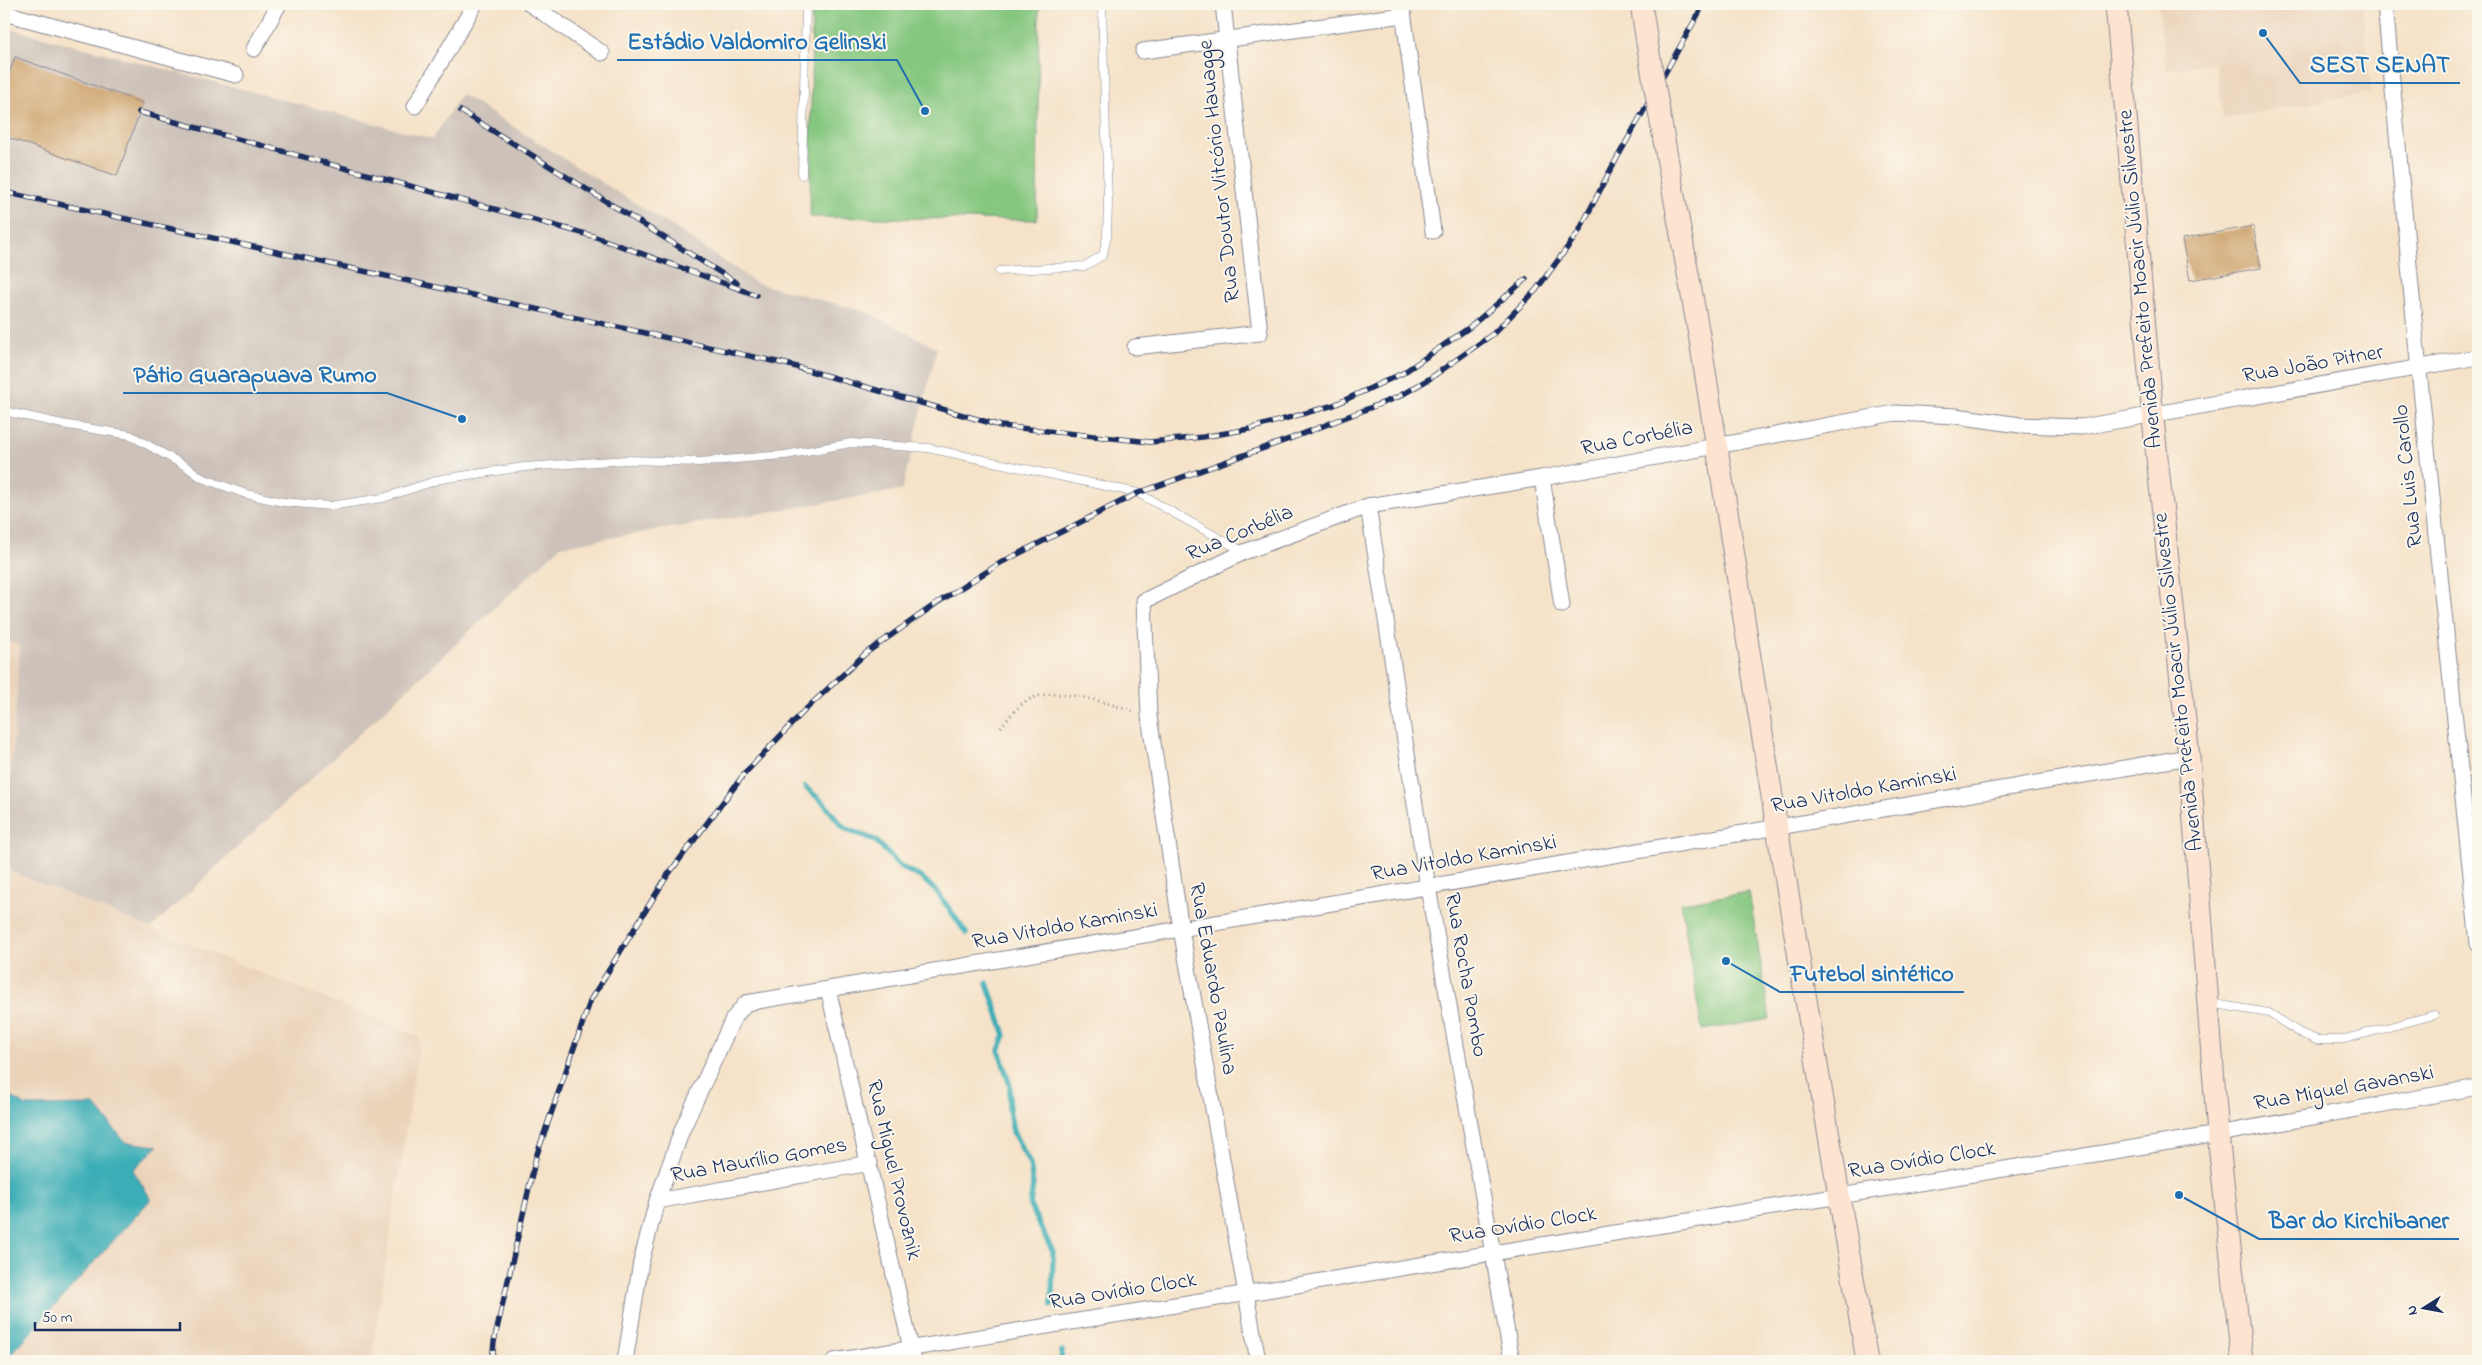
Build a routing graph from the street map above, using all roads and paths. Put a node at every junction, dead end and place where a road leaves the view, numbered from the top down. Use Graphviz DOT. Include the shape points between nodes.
graph roads {
  1 [pos="279,4"];
  2 [pos="475,4"];
  3 [pos="530,4"];
  4 [pos="806,4"];
  5 [pos="1102,4"];
  6 [pos="1223,4"];
  7 [pos="1641,4"];
  8 [pos="2116,4"];
  9 [pos="2385,4"];
  10 [pos="1403,10"];
  11 [pos="4,12"];
  12 [pos="1227,39"];
  13 [pos="254,49"];
  14 [pos="1143,50"];
  15 [pos="602,53"];
  16 [pos="236,74"];
  17 [pos="415,106"];
  18 [pos="802,175"];
  19 [pos="1433,231"];
  20 [pos="999,271"];
  21 [pos="1135,347"];
  22 [pos="2478,357"];
  23 [pos="2420,367"];
  24 [pos="4,411"];
  25 [pos="2154,414"];
  26 [pos="1716,446"];
  27 [pos="1542,478"];
  28 [pos="1368,506"];
  29 [pos="1244,552"];
  30 [pos="1144,601"];
  31 [pos="1562,605"];
  32 [pos="1149,716"];
  33 [pos="1001,727"];
  34 [pos="2189,757"];
  35 [pos="1777,828"];
  36 [pos="1428,887"];
  37 [pos="1181,929"];
  38 [pos="2478,944"];
  39 [pos="828,989"];
  40 [pos="2207,1003"];
  41 [pos="2434,1015"];
  42 [pos="2478,1086"];
  43 [pos="2218,1134"];
  44 [pos="870,1163"];
  45 [pos="1840,1196"];
  46 [pos="657,1201"];
  47 [pos="1493,1253"];
  48 [pos="1246,1294"];
  49 [pos="913,1355"];
  50 [pos="624,1361"];
  51 [pos="834,1361"];
  52 [pos="1258,1361"];
  53 [pos="1512,1361"];
  54 [pos="1868,1361"];
  55 [pos="2242,1361"];
  1 -- 13 [label="street"];
  2 -- 17 [label="street"];
  3 -- 15 [label="street"];
  4 -- 18 [label="lane"];
  5 -- 20 [label="lane" via="1108,202 1103,255 1085,266"];
  6 -- 12 [label="street, Rua Doutor Vitcório Hauagge"];
  7 -- 26 [label="street, bridge"];
  8 -- 25 [label="street, Avenida Prefeito Moacir Júlio Silvestre"];
  9 -- 23 [label="street, Rua Luis Carollo"];
  10 -- 12 [label="street"];
  10 -- 19 [label="street"];
  11 -- 16 [label="street"];
  12 -- 14 [label="street"];
  12 -- 21 [label="street, Rua Doutor Vitcório Hauagge" via="1260,333"];
  22 -- 23 [label="street, Rua João Pitner"];
  23 -- 25 [label="street, Rua João Pitner"];
  23 -- 38 [label="street, Rua Luis Carollo"];
  24 -- 29 [label="lane" via="130,435 202,478 246,494 283,502 330,506 383,498 441,479 524,467 626,460 699,462 785,455 852,443 928,448 1138,493"];
  25 -- 26 [label="street, Rua Corbélia" via="2082,427 2020,425 1956,416 1895,413"];
  25 -- 34 [label="street, Avenida Prefeito Moacir Júlio Silvestre"];
  26 -- 27 [label="street, Rua Corbélia"];
  26 -- 35 [label="street"];
  27 -- 28 [label="street, Rua Corbélia"];
  27 -- 31 [label="street"];
  28 -- 29 [label="street, Rua Corbélia"];
  28 -- 36 [label="street, Rua Rocha Pombo"];
  29 -- 30 [label="street, Rua Corbélia"];
  30 -- 32 [label="street, Rua Eduardo Paulina"];
  32 -- 33 [label="path" via="1058,694 1038,696 1024,702"];
  32 -- 37 [label="street, Rua Eduardo Paulina"];
  34 -- 35 [label="street, Rua Vitoldo Kaminski"];
  34 -- 40 [label="street, Avenida Prefeito Moacir Júlio Silvestre"];
  35 -- 36 [label="street, Rua Vitoldo Kaminski"];
  35 -- 45 [label="street"];
  36 -- 37 [label="street, Rua Vitoldo Kaminski"];
  36 -- 47 [label="street, Rua Rocha Pombo"];
  37 -- 39 [label="street, Rua Vitoldo Kaminski"];
  37 -- 48 [label="street, Rua Eduardo Paulina"];
  39 -- 44 [label="street, Rua Miguel Provoznik"];
  39 -- 46 [label="street, Rua Vitoldo Kaminski" via="746,1003 733,1019 682,1130"];
  40 -- 41 [label="lane" via="2269,1013 2317,1040 2341,1040"];
  40 -- 43 [label="street, Avenida Prefeito Moacir Júlio Silvestre"];
  42 -- 43 [label="street, Rua Miguel Gavanski"];
  43 -- 45 [label="street, Rua Ovídio Clock"];
  43 -- 55 [label="street, Avenida Prefeito Moacir Júlio Silvestre"];
  44 -- 46 [label="street, Rua Maurílio Gomes"];
  44 -- 49 [label="street, Rua Miguel Provoznik"];
  45 -- 47 [label="street, Rua Ovídio Clock"];
  45 -- 54 [label="street"];
  46 -- 50 [label="street" via="641,1262"];
  47 -- 48 [label="street, Rua Ovídio Clock"];
  47 -- 53 [label="street, Rua Rocha Pombo"];
  48 -- 49 [label="street, Rua Ovídio Clock"];
  48 -- 52 [label="street, Rua Eduardo Paulina"];
  49 -- 51 [label="street, Rua Ovídio Clock"];
}
